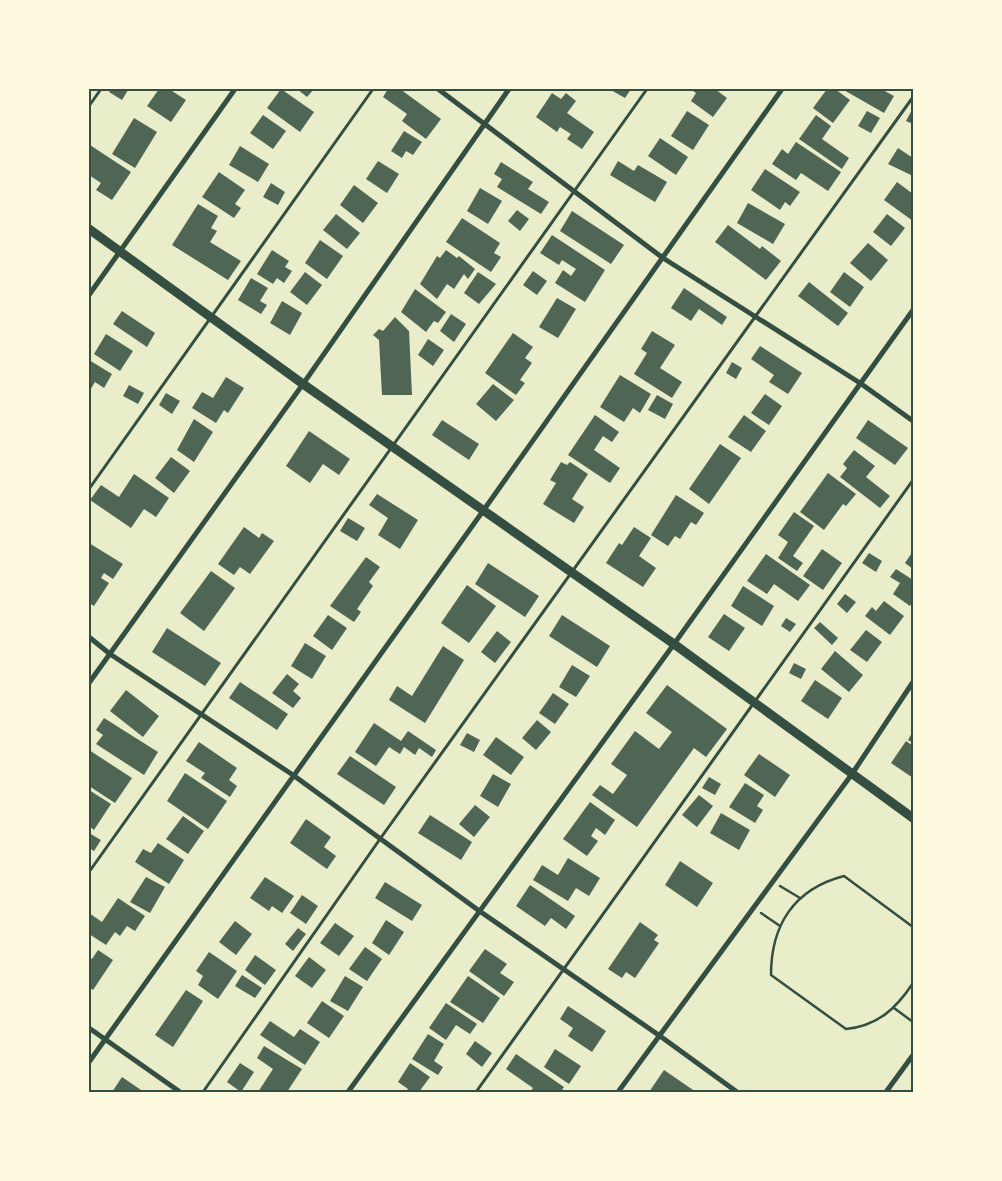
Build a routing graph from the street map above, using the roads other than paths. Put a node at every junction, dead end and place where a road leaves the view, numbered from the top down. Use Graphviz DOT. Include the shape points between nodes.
graph roads {
  1 [pos="101,89"];
  2 [pos="235,89"];
  3 [pos="373,89"];
  4 [pos="438,89"];
  5 [pos="509,89"];
  6 [pos="647,89"];
  7 [pos="782,89"];
  8 [pos="913,97"];
  9 [pos="89,106"];
  10 [pos="485,123"];
  11 [pos="575,190"];
  12 [pos="89,229"];
  13 [pos="120,250"];
  14 [pos="663,258"];
  15 [pos="89,296"];
  16 [pos="913,310"];
  17 [pos="756,317"];
  18 [pos="212,318"];
  19 [pos="860,383"];
  20 [pos="303,384"];
  21 [pos="913,421"];
  22 [pos="391,447"];
  23 [pos="913,480"];
  24 [pos="89,489"];
  25 [pos="483,512"];
  26 [pos="573,574"];
  27 [pos="89,637"];
  28 [pos="674,644"];
  29 [pos="110,654"];
  30 [pos="913,682"];
  31 [pos="89,683"];
  32 [pos="755,703"];
  33 [pos="201,714"];
  34 [pos="852,774"];
  35 [pos="293,775"];
  36 [pos="913,818"];
  37 [pos="380,839"];
  38 [pos="89,872"];
  39 [pos="478,910"];
  40 [pos="564,969"];
  41 [pos="89,1028"];
  42 [pos="660,1036"];
  43 [pos="105,1039"];
  44 [pos="913,1055"];
  45 [pos="89,1062"];
  46 [pos="180,1092"];
  47 [pos="203,1092"];
  48 [pos="348,1092"];
  49 [pos="476,1092"];
  50 [pos="618,1092"];
  51 [pos="736,1092"];
  52 [pos="886,1092"];
  1 -- 9 [label="lane"];
  2 -- 13 [label="street"];
  3 -- 18 [label="lane"];
  4 -- 10 [label="street"];
  5 -- 10 [label="street"];
  6 -- 11 [label="lane"];
  7 -- 14 [label="street"];
  8 -- 17 [label="lane"];
  10 -- 11 [label="street"];
  10 -- 20 [label="street"];
  11 -- 14 [label="street"];
  11 -- 22 [label="lane"];
  12 -- 13 [label="street"];
  13 -- 15 [label="street"];
  13 -- 18 [label="street"];
  14 -- 17 [label="street"];
  14 -- 25 [label="street"];
  16 -- 19 [label="street"];
  17 -- 19 [label="street"];
  17 -- 26 [label="lane"];
  18 -- 20 [label="street"];
  18 -- 24 [label="lane"];
  19 -- 21 [label="street"];
  19 -- 28 [label="street"];
  20 -- 22 [label="street"];
  20 -- 29 [label="street"];
  22 -- 25 [label="street"];
  22 -- 33 [label="lane"];
  23 -- 32 [label="lane"];
  25 -- 26 [label="street"];
  25 -- 35 [label="street"];
  26 -- 28 [label="street"];
  26 -- 37 [label="lane"];
  27 -- 29 [label="street"];
  28 -- 32 [label="street"];
  28 -- 39 [label="street"];
  29 -- 31 [label="street"];
  29 -- 33 [label="street"];
  30 -- 34 [label="street"];
  32 -- 34 [label="street"];
  32 -- 40 [label="lane"];
  33 -- 35 [label="street"];
  33 -- 38 [label="lane"];
  34 -- 36 [label="street"];
  34 -- 42 [label="street"];
  35 -- 37 [label="street"];
  35 -- 43 [label="street"];
  37 -- 39 [label="street"];
  37 -- 47 [label="lane"];
  39 -- 40 [label="street"];
  39 -- 48 [label="street"];
  40 -- 42 [label="street"];
  40 -- 49 [label="lane"];
  41 -- 43 [label="street"];
  42 -- 50 [label="street"];
  42 -- 51 [label="street"];
  43 -- 45 [label="street"];
  43 -- 46 [label="street"];
  44 -- 52 [label="street"];
}
